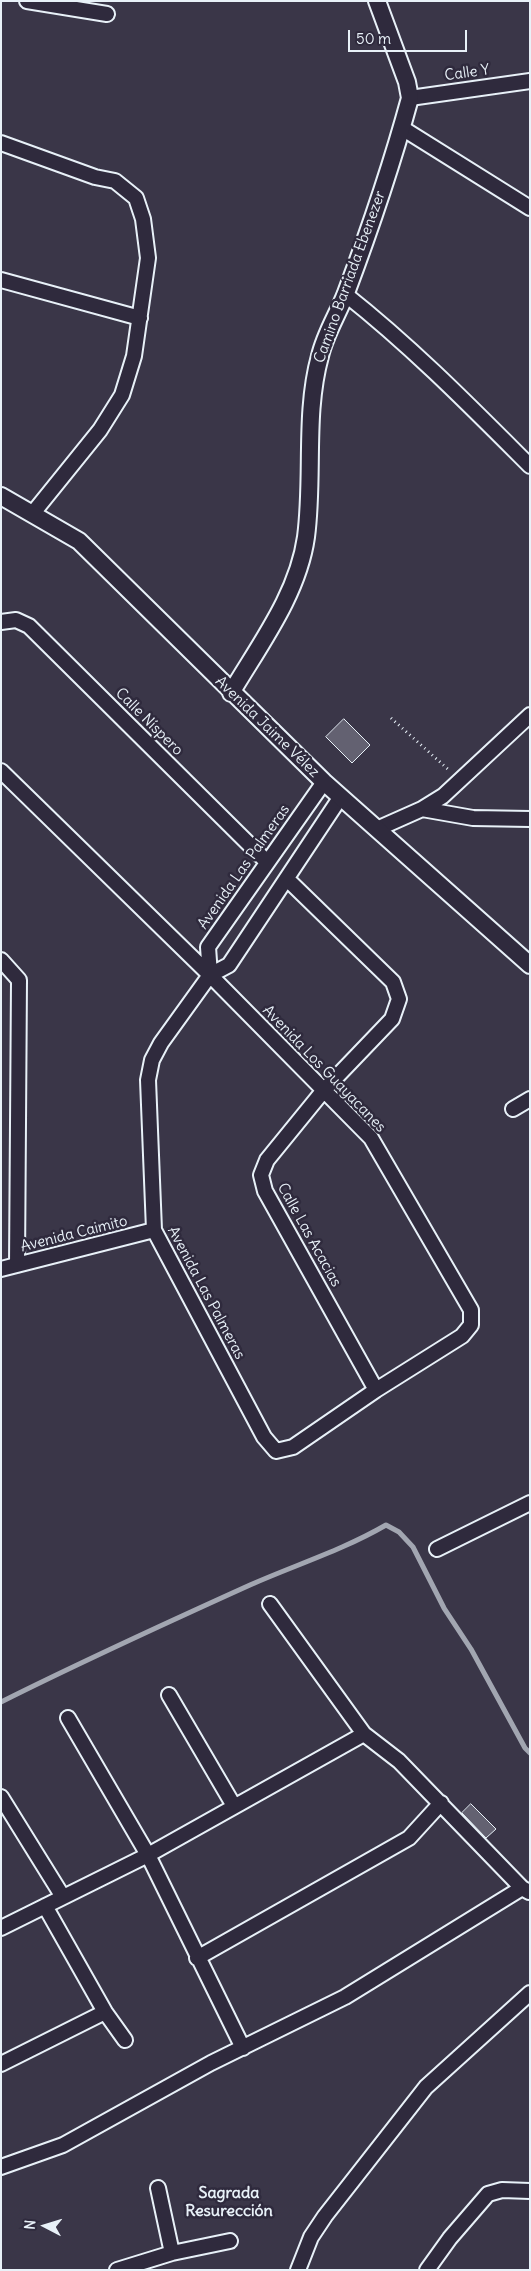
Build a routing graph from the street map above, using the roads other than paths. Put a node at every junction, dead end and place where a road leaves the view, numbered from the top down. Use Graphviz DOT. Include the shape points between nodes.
graph roads {
  1 [pos="28,1"];
  2 [pos="377,1"];
  3 [pos="108,14"];
  4 [pos="530,81"];
  5 [pos="410,98"];
  6 [pos="402,128"];
  7 [pos="1,143"];
  8 [pos="530,208"];
  9 [pos="1,280"];
  10 [pos="345,294"];
  11 [pos="140,318"];
  12 [pos="530,466"];
  13 [pos="1,496"];
  14 [pos="34,513"];
  15 [pos="1,622"];
  16 [pos="231,693"];
  17 [pos="530,715"];
  18 [pos="1,771"];
  19 [pos="324,782"];
  20 [pos="340,798"];
  21 [pos="422,809"];
  22 [pos="530,819"];
  23 [pos="377,829"];
  24 [pos="267,862"];
  25 [pos="286,879"];
  26 [pos="1,960"];
  27 [pos="530,965"];
  28 [pos="210,975"];
  29 [pos="324,1090"];
  30 [pos="530,1099"];
  31 [pos="513,1109"];
  32 [pos="154,1230"];
  33 [pos="16,1265"];
  34 [pos="1,1269"];
  35 [pos="376,1390"];
  36 [pos="276,1451"];
  37 [pos="530,1503"];
  38 [pos="438,1549"];
  39 [pos="270,1604"];
  40 [pos="169,1695"];
  41 [pos="68,1718"];
  42 [pos="364,1734"];
  43 [pos="1,1797"];
  44 [pos="441,1803"];
  45 [pos="234,1806"];
  46 [pos="148,1855"];
  47 [pos="526,1890"];
  48 [pos="63,1897"];
  49 [pos="45,1906"];
  50 [pos="1,1928"];
  51 [pos="197,1958"];
  52 [pos="530,1993"];
  53 [pos="105,2012"];
  54 [pos="125,2040"];
  55 [pos="243,2048"];
  56 [pos="1,2064"];
  57 [pos="1,2167"];
  58 [pos="158,2188"];
  59 [pos="530,2191"];
  60 [pos="230,2241"];
  61 [pos="172,2253"];
  62 [pos="117,2270"];
  63 [pos="298,2270"];
  64 [pos="427,2270"];
  1 -- 3 [label="street"];
  2 -- 5 [label="street, Camino Barriada Ebenezer"];
  4 -- 5 [label="street, Calle Y"];
  5 -- 6 [label="street, Camino Barriada Ebenezer"];
  6 -- 8 [label="street"];
  6 -- 10 [label="street, Camino Barriada Ebenezer"];
  7 -- 11 [label="street" via="94,177 115,181 136,198 144,219 148,258"];
  9 -- 11 [label="street"];
  10 -- 12 [label="street" via="394,333 448,383"];
  10 -- 16 [label="street, Camino Barriada Ebenezer" via="320,353 315,376 311,484 306,539 298,571 288,595"];
  11 -- 14 [label="street" via="134,356 122,395 100,430"];
  13 -- 14 [label="street, Avenida Jaime Vélez"];
  14 -- 16 [label="street, Avenida Jaime Vélez" via="79,541"];
  15 -- 24 [label="street, Calle Níspero" via="16,620 29,626"];
  16 -- 19 [label="street, Avenida Jaime Vélez"];
  17 -- 21 [label="street" via="443,796"];
  18 -- 28 [label="street, Avenida Los Guayacanes"];
  19 -- 20 [label="street, Avenida Jaime Vélez"];
  19 -- 24 [label="street, Avenida Las Palmeras"];
  20 -- 23 [label="street, Avenida Jaime Vélez"];
  20 -- 25 [label="street, Avenida Las Palmeras"];
  21 -- 22 [label="street" via="473,818"];
  21 -- 23 [label="street"];
  23 -- 27 [label="street, Avenida Jaime Vélez"];
  24 -- 28 [label="street, Avenida Las Palmeras" via="208,947"];
  25 -- 28 [label="street, Avenida Las Palmeras" via="229,965"];
  25 -- 29 [label="street, Calle Las Acacias" via="393,982 399,999 392,1018"];
  26 -- 33 [label="street" via="19,980"];
  28 -- 29 [label="street, Avenida Los Guayacanes"];
  28 -- 32 [label="street, Avenida Las Palmeras" via="152,1060 148,1080"];
  29 -- 35 [label="street, Calle Las Acacias" via="267,1160 261,1175 265,1191"];
  29 -- 35 [label="street, Avenida Los Guayacanes" via="371,1138 471,1310 471,1325 462,1336"];
  30 -- 31 [label="street"];
  32 -- 33 [label="street, Avenida Caimito"];
  32 -- 36 [label="street, Avenida Las Palmeras" via="264,1437"];
  33 -- 34 [label="street, Avenida Caimito"];
  35 -- 36 [label="street, Avenida Los Guayacanes" via="293,1447"];
  37 -- 38 [label="street"];
  39 -- 42 [label="street"];
  40 -- 45 [label="street"];
  41 -- 46 [label="street"];
  42 -- 44 [label="street" via="399,1761"];
  42 -- 45 [label="street"];
  43 -- 48 [label="street"];
  44 -- 47 [label="street"];
  44 -- 51 [label="street" via="409,1838"];
  45 -- 46 [label="street"];
  46 -- 48 [label="street"];
  46 -- 51 [label="street"];
  47 -- 55 [label="street" via="345,1997"];
  48 -- 49 [label="street"];
  49 -- 50 [label="street"];
  49 -- 53 [label="street"];
  51 -- 55 [label="street"];
  52 -- 63 [label="street" via="426,2087 325,2216 311,2237"];
  53 -- 54 [label="street"];
  53 -- 56 [label="street"];
  55 -- 57 [label="street" via="63,2145"];
  58 -- 61 [label="street"];
  59 -- 64 [label="street" via="502,2190 488,2194"];
  60 -- 61 [label="street"];
  61 -- 62 [label="street"];
}
